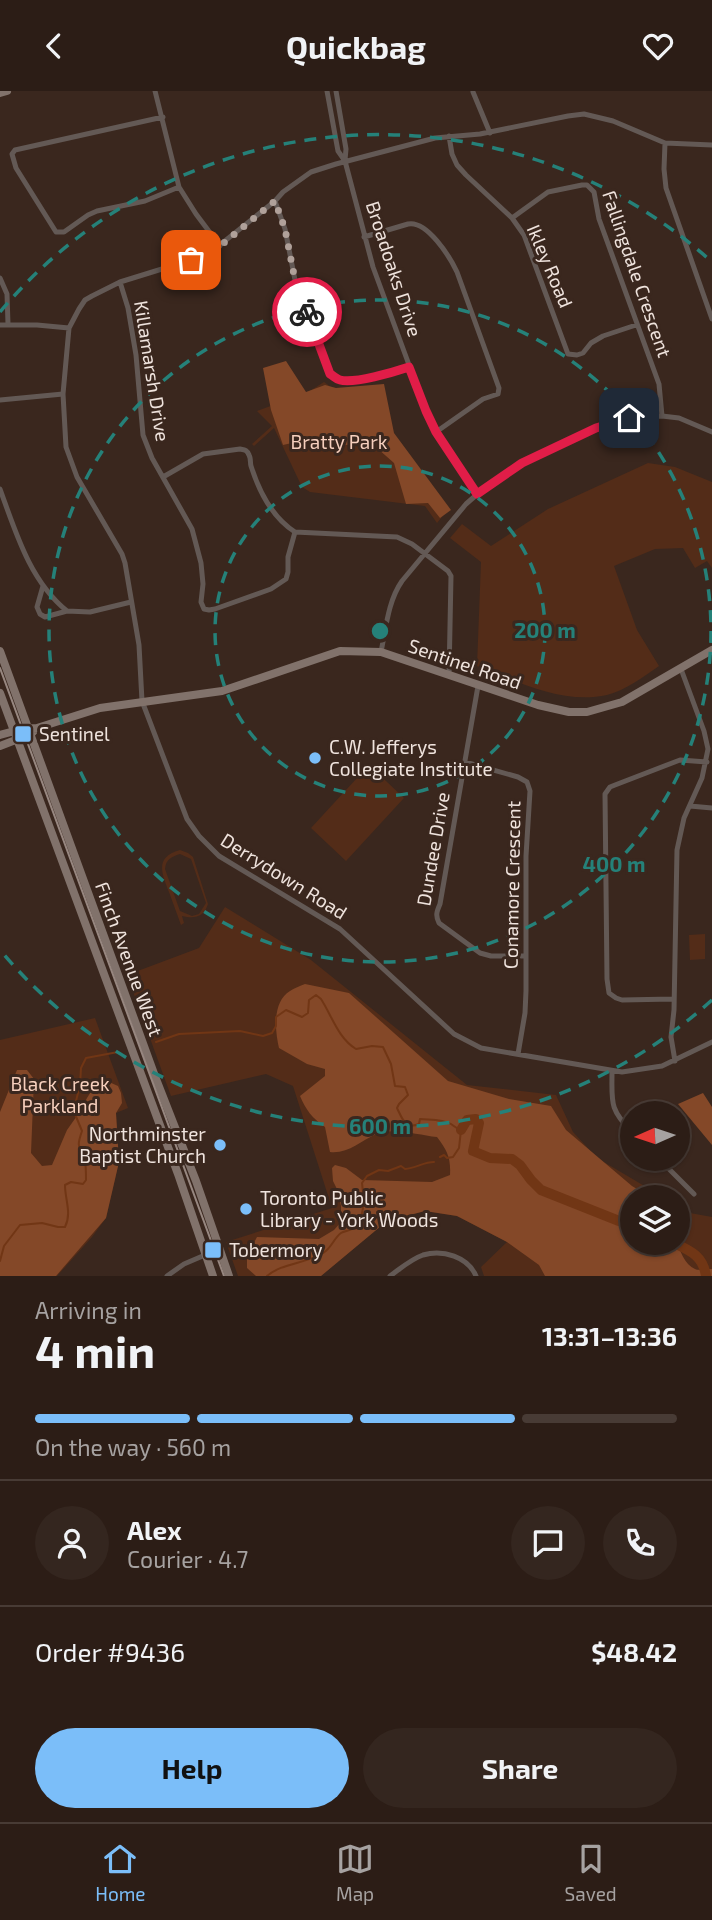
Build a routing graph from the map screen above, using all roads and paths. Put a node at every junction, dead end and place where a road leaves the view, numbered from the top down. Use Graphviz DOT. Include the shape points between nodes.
graph roads {
  1 [pos="7,91"];
  2 [pos="155,91"];
  3 [pos="327,91"];
  4 [pos="336,91"];
  5 [pos="473,92"];
  6 [pos="0,93"];
  7 [pos="163,117"];
  8 [pos="342,127"];
  9 [pos="333,128"];
  10 [pos="490,132"];
  11 [pos="449,136"];
  12 [pos="665,143"];
  13 [pos="712,145"];
  14 [pos="345,161"];
  15 [pos="179,187"];
  16 [pos="275,201"];
  17 [pos="512,218"];
  18 [pos="364,237"];
  19 [pos="220,246"];
  20 [pos="0,278"];
  21 [pos="120,282"];
  22 [pos="712,319"];
  23 [pos="8,324"];
  24 [pos="0,325"];
  25 [pos="636,325"];
  26 [pos="69,328"];
  27 [pos="409,367"];
  28 [pos="63,394"];
  29 [pos="0,400"];
  30 [pos="662,416"];
  31 [pos="436,432"];
  32 [pos="712,432"];
  33 [pos="163,477"];
  34 [pos="0,489"];
  35 [pos="477,494"];
  36 [pos="295,532"];
  37 [pos="425,554"];
  38 [pos="43,586"];
  39 [pos="131,602"];
  40 [pos="66,611"];
  41 [pos="712,650"];
  42 [pos="0,651"];
  43 [pos="381,652"];
  44 [pos="681,669"];
  45 [pos="449,676"];
  46 [pos="478,686"];
  47 [pos="0,693"];
  48 [pos="142,701"];
  49 [pos="31,730"];
  50 [pos="0,735"];
  51 [pos="15,735"];
  52 [pos="0,746"];
  53 [pos="465,762"];
  54 [pos="706,762"];
  55 [pos="690,806"];
  56 [pos="712,808"];
  57 [pos="526,956"];
  58 [pos="673,999"];
  59 [pos="712,1042"];
  60 [pos="518,1054"];
  61 [pos="675,1061"];
  62 [pos="612,1072"];
  63 [pos="620,1119"];
  64 [pos="671,1171"];
  65 [pos="694,1194"];
  66 [pos="219,1249"];
  67 [pos="205,1254"];
  68 [pos="167,1276"];
  69 [pos="213,1276"];
  70 [pos="229,1276"];
  71 [pos="390,1276"];
  72 [pos="476,1276"];
  1 -- 6 [label="main road"];
  2 -- 7 [label="street"];
  3 -- 9 [label="street, Broadoaks Drive"];
  4 -- 8 [label="street, Broadoaks Drive"];
  5 -- 10 [label="street"];
  7 -- 15 [label="street"];
  7 -- 15 [label="street" via="12,154 56,232 64,232 97,211 145,201"];
  8 -- 9 [label="street"];
  8 -- 14 [label="street, Broadoaks Drive"];
  9 -- 14 [label="street, Broadoaks Drive"];
  10 -- 11 [label="street, Derrydown Road"];
  10 -- 12 [label="street, Derrydown Road" via="584,114"];
  11 -- 14 [label="street, Derrydown Road"];
  11 -- 17 [label="street, Ikley Road" via="457,165"];
  12 -- 13 [label="street, Derrydown Road"];
  12 -- 22 [label="street" via="666,188"];
  14 -- 16 [label="street, Derrydown Road" via="311,172"];
  14 -- 18 [label="street, Broadoaks Drive"];
  15 -- 19 [label="street"];
  16 -- 19 [label="street, Derrydown Road"];
  16 -- 27 [label="street" via="295,280 330,374 344,381"];
  17 -- 25 [label="street, Ikley Road" via="532,254 568,354 583,353 603,336"];
  17 -- 25 [label="street, Fallingdale Crescent" via="548,192 583,185 591,188"];
  18 -- 27 [label="street, Broadoaks Drive"];
  18 -- 31 [label="street" via="420,225 439,243 457,272 499,389 498,394 483,399"];
  19 -- 21 [label="street, Derrydown Road"];
  20 -- 23 [label="street" via="8,294"];
  21 -- 26 [label="street, Derrydown Road" via="85,300"];
  21 -- 33 [label="street, Killamarsh Drive" via="136,355 143,435"];
  23 -- 24 [label="street"];
  23 -- 26 [label="street"];
  25 -- 30 [label="street, Fallingdale Crescent" via="659,384"];
  26 -- 28 [label="street, Derrydown Road"];
  27 -- 31 [label="street, Broadoaks Drive"];
  28 -- 29 [label="street"];
  28 -- 39 [label="street, Derrydown Road" via="66,447 77,477 122,554"];
  30 -- 32 [label="street"];
  30 -- 35 [label="street" via="629,418 596,428 522,463"];
  31 -- 35 [label="street, Broadoaks Drive"];
  33 -- 36 [label="street" via="203,454 245,450 274,513"];
  33 -- 36 [label="street, Killamarsh Drive" via="192,529 201,563 201,602 206,610 271,589 286,579"];
  34 -- 38 [label="street" via="23,550"];
  35 -- 37 [label="street"];
  36 -- 37 [label="street" via="397,537"];
  37 -- 43 [label="street" via="395,593"];
  37 -- 45 [label="street" via="451,576"];
  38 -- 40 [label="street"];
  38 -- 40 [label="street" via="37,607 40,614 45,617"];
  39 -- 40 [label="street" via="90,612"];
  39 -- 48 [label="street, Derrydown Road"];
  41 -- 44 [label="main road, Sentinel Road"];
  42 -- 49 [label="main road, Finch Avenue West"];
  43 -- 45 [label="main road, Sentinel Road"];
  43 -- 48 [label="main road, Sentinel Road" via="341,651 225,690"];
  44 -- 46 [label="main road, Sentinel Road" via="622,702 586,712 553,709"];
  44 -- 54 [label="street" via="704,731"];
  45 -- 46 [label="main road, Sentinel Road"];
  46 -- 53 [label="street, Dundee Drive"];
  47 -- 51 [label="main road, Finch Avenue West"];
  48 -- 49 [label="main road, Sentinel Road" via="95,709"];
  48 -- 60 [label="street, Derrydown Road" via="181,808 208,847 340,929 464,1041"];
  49 -- 51 [label="main road, Sentinel Road"];
  49 -- 66 [label="main road, Finch Avenue West"];
  50 -- 51 [label="main road, Sentinel Road"];
  51 -- 52 [label="main road, Sentinel Road"];
  51 -- 67 [label="main road, Finch Avenue West"];
  53 -- 57 [label="street, Conamore Crescent" via="519,777 529,786"];
  53 -- 57 [label="street, Dundee Drive" via="437,919 480,953"];
  54 -- 55 [label="street"];
  54 -- 58 [label="street" via="674,761 610,787 605,794 609,992 622,999"];
  55 -- 56 [label="street"];
  55 -- 58 [label="street" via="676,863"];
  57 -- 60 [label="street, Conamore Crescent" via="525,1013"];
  58 -- 61 [label="street"];
  59 -- 61 [label="street, Derrydown Road"];
  60 -- 62 [label="street, Derrydown Road"];
  61 -- 62 [label="street, Derrydown Road" via="652,1069"];
  62 -- 63 [label="street" via="612,1103"];
  64 -- 65 [label="street"];
  66 -- 67 [label="street"];
  66 -- 70 [label="main road, Finch Avenue West"];
  67 -- 68 [label="street"];
  67 -- 69 [label="main road, Finch Avenue West"];
  71 -- 72 [label="street" via="423,1255 435,1253 461,1259"];
}
